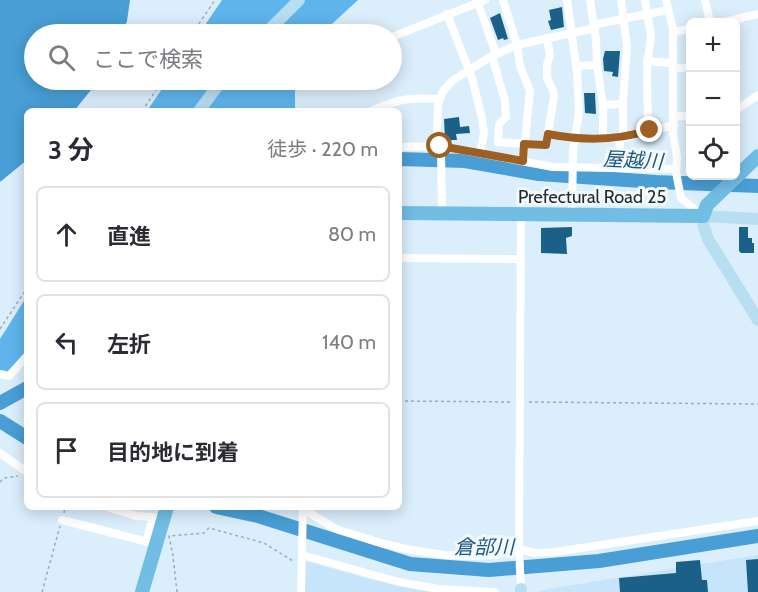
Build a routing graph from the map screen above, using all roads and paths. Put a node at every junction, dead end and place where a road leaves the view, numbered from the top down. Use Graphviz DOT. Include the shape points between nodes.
graph roads {
  1 [pos="215,0"];
  2 [pos="299,0"];
  3 [pos="503,0"];
  4 [pos="567,0"];
  5 [pos="590,0"];
  6 [pos="621,0"];
  7 [pos="645,0"];
  8 [pos="666,0"];
  9 [pos="705,0"];
  10 [pos="481,1"];
  11 [pos="668,10"];
  12 [pos="447,14"];
  13 [pos="648,14"];
  14 [pos="758,14"];
  15 [pos="624,18"];
  16 [pos="709,18"];
  17 [pos="740,18"];
  18 [pos="199,24"];
  19 [pos="275,24"];
  20 [pos="595,28"];
  21 [pos="686,30"];
  22 [pos="573,32"];
  23 [pos="673,32"];
  24 [pos="402,33"];
  25 [pos="547,38"];
  26 [pos="517,45"];
  27 [pos="494,55"];
  28 [pos="647,61"];
  29 [pos="597,65"];
  30 [pos="577,66"];
  31 [pos="672,66"];
  32 [pos="686,68"];
  33 [pos="470,69"];
  34 [pos="156,90"];
  35 [pos="214,90"];
  36 [pos="758,95"];
  37 [pos="439,99"];
  38 [pos="623,104"];
  39 [pos="603,105"];
  40 [pos="740,107"];
  41 [pos="144,108"];
  42 [pos="200,108"];
  43 [pos="378,108"];
  44 [pos="686,116"];
  45 [pos="674,121"];
  46 [pos="648,130"];
  47 [pos="548,134"];
  48 [pos="603,138"];
  49 [pos="621,138"];
  50 [pos="575,139"];
  51 [pos="524,144"];
  52 [pos="402,147"];
  53 [pos="441,148"];
  54 [pos="480,153"];
  55 [pos="758,156"];
  56 [pos="523,161"];
  57 [pos="573,168"];
  58 [pos="622,168"];
  59 [pos="676,171"];
  60 [pos="402,213"];
  61 [pos="442,213"];
  62 [pos="520,215"];
  63 [pos="572,215"];
  64 [pos="703,216"];
  65 [pos="758,219"];
  66 [pos="402,258"];
  67 [pos="520,259"];
  68 [pos="24,293"];
  69 [pos="758,320"];
  70 [pos="0,329"];
  71 [pos="24,359"];
  72 [pos="0,374"];
  73 [pos="402,401"];
  74 [pos="520,402"];
  75 [pos="758,404"];
  76 [pos="0,453"];
  77 [pos="24,474"];
  78 [pos="0,482"];
  79 [pos="64,510"];
  80 [pos="117,510"];
  81 [pos="166,510"];
  82 [pos="303,510"];
  83 [pos="305,510"];
  84 [pos="62,520"];
  85 [pos="758,521"];
  86 [pos="151,543"];
  87 [pos="519,552"];
  88 [pos="300,555"];
  89 [pos="521,590"];
  90 [pos="42,592"];
  91 [pos="142,592"];
  92 [pos="177,592"];
  93 [pos="301,592"];
  94 [pos="495,592"];
  1 -- 18 [label="path"];
  2 -- 19 [label="street"];
  3 -- 26 [label="street"];
  4 -- 22 [label="street"];
  5 -- 20 [label="street"];
  6 -- 15 [label="street"];
  7 -- 13 [label="street"];
  8 -- 11 [label="street"];
  9 -- 16 [label="street"];
  10 -- 12 [label="street"];
  10 -- 27 [label="street"];
  11 -- 13 [label="street"];
  11 -- 23 [label="street"];
  12 -- 24 [label="street"];
  12 -- 33 [label="street"];
  13 -- 15 [label="street"];
  13 -- 28 [label="street" via="651,36"];
  14 -- 17 [label="street"];
  15 -- 20 [label="street" via="597,24"];
  15 -- 38 [label="street" via="627,46"];
  20 -- 22 [label="street"];
  20 -- 29 [label="street"];
  21 -- 23 [label="street"];
  22 -- 25 [label="street"];
  22 -- 30 [label="street"];
  23 -- 31 [label="street"];
  25 -- 26 [label="street"];
  25 -- 47 [label="street" via="547,78 554,97"];
  26 -- 27 [label="street"];
  26 -- 51 [label="street" via="530,91"];
  27 -- 33 [label="street"];
  27 -- 51 [label="street" via="506,117 499,124 498,142"];
  28 -- 31 [label="street"];
  28 -- 46 [label="street"];
  29 -- 30 [label="street"];
  29 -- 39 [label="street"];
  30 -- 50 [label="street" via="579,112"];
  31 -- 32 [label="street"];
  31 -- 45 [label="street"];
  33 -- 37 [label="street" via="452,81"];
  33 -- 54 [label="street" via="484,133"];
  34 -- 41 [label="path"];
  35 -- 42 [label="street"];
  36 -- 40 [label="street"];
  37 -- 43 [label="street" via="410,97"];
  37 -- 53 [label="street" via="437,139"];
  38 -- 39 [label="street"];
  38 -- 49 [label="street"];
  39 -- 48 [label="street"];
  44 -- 45 [label="street"];
  45 -- 46 [label="street"];
  45 -- 59 [label="street"];
  46 -- 49 [label="street"];
  47 -- 50 [label="street"];
  47 -- 51 [label="street" via="546,145"];
  48 -- 49 [label="street"];
  48 -- 50 [label="street"];
  49 -- 58 [label="street"];
  50 -- 57 [label="street"];
  51 -- 56 [label="street"];
  52 -- 53 [label="street"];
  53 -- 54 [label="street"];
  53 -- 61 [label="street"];
  54 -- 56 [label="street"];
  55 -- 64 [label="main road" via="715,196"];
  56 -- 57 [label="street"];
  57 -- 58 [label="street"];
  57 -- 63 [label="street"];
  58 -- 59 [label="street"];
  59 -- 64 [label="street" via="681,198"];
  60 -- 61 [label="main road, Prefectural Road 25"];
  61 -- 62 [label="main road, Prefectural Road 25"];
  62 -- 63 [label="main road, Prefectural Road 25"];
  62 -- 67 [label="street"];
  63 -- 64 [label="main road, Prefectural Road 25"];
  64 -- 65 [label="street"];
  64 -- 69 [label="street" via="708,239"];
  66 -- 67 [label="street"];
  67 -- 74 [label="street"];
  68 -- 70 [label="path"];
  71 -- 72 [label="street" via="9,376"];
  73 -- 74 [label="path"];
  74 -- 75 [label="path"];
  74 -- 87 [label="street"];
  76 -- 77 [label="street"];
  77 -- 78 [label="path"];
  79 -- 84 [label="path"];
  80 -- 86 [label="street" via="153,517"];
  81 -- 86 [label="main road"];
  82 -- 88 [label="street"];
  83 -- 87 [label="street" via="336,529 405,549 474,556"];
  84 -- 86 [label="street"];
  84 -- 90 [label="path"];
  85 -- 87 [label="street" via="555,552"];
  86 -- 91 [label="main road"];
  87 -- 89 [label="street"];
  88 -- 92 [label="path" via="209,528 204,533 169,536"];
  88 -- 93 [label="street"];
  88 -- 94 [label="street" via="399,582"];
}
